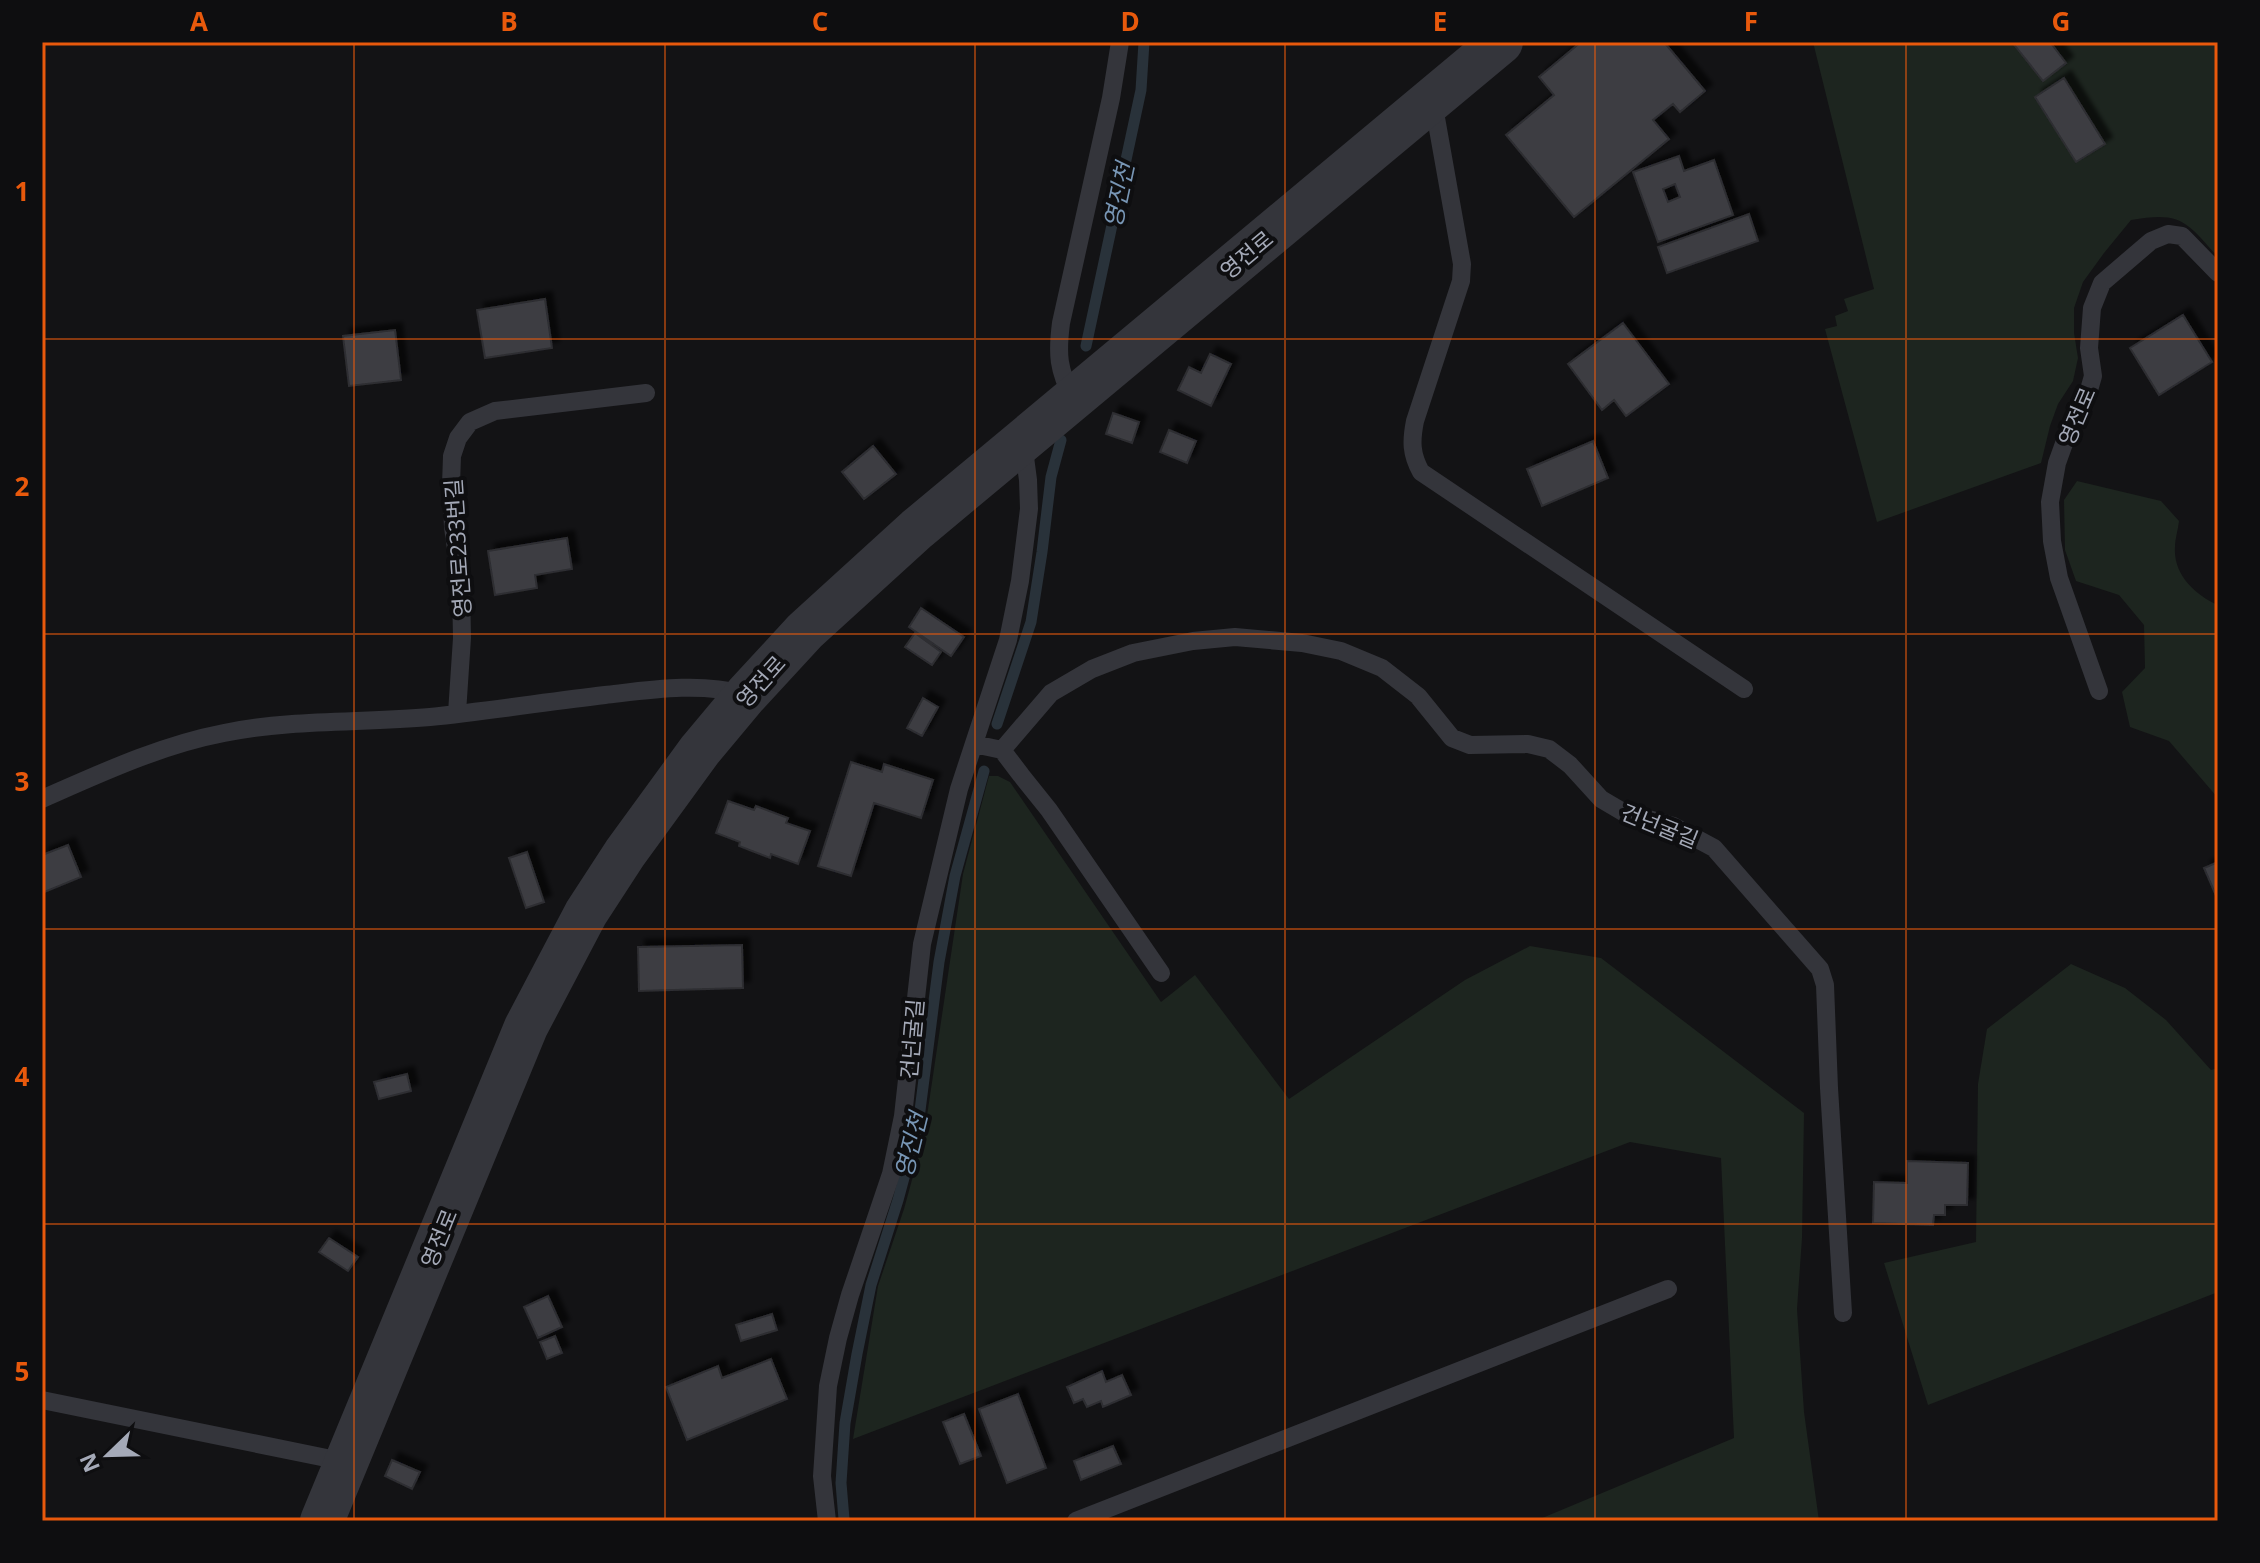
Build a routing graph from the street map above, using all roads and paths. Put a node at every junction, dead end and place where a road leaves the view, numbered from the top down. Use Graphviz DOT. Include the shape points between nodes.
graph roads {
  1 [pos="1120,42"];
  2 [pos="1486,46"];
  3 [pos="1432,99"];
  4 [pos="2218,273"];
  5 [pos="646,393"];
  6 [pos="1074,398"];
  7 [pos="1023,440"];
  8 [pos="1744,689"];
  9 [pos="2099,691"];
  10 [pos="746,695"];
  11 [pos="457,713"];
  12 [pos="974,744"];
  13 [pos="1002,750"];
  14 [pos="42,799"];
  15 [pos="1161,973"];
  16 [pos="1668,1289"];
  17 [pos="1843,1313"];
  18 [pos="42,1400"];
  19 [pos="346,1462"];
  20 [pos="322,1521"];
  21 [pos="827,1521"];
  22 [pos="1076,1521"];
  1 -- 6 [label="lane" via="1058,350"];
  2 -- 3 [label="street, 영전로"];
  3 -- 6 [label="street, 영전로"];
  3 -- 8 [label="lane" via="1462,264 1411,440 1421,472"];
  4 -- 9 [label="lane, 영전로" via="2182,236 2168,234 2151,241 2102,283 2092,308 2093,376 2057,463 2050,502 2059,578"];
  5 -- 11 [label="lane, 영전로233번길" via="495,411 470,422 458,438 451,485 461,586"];
  6 -- 7 [label="street, 영전로"];
  7 -- 10 [label="street, 영전로" via="865,575"];
  7 -- 12 [label="lane, 건넌굴길" via="1029,509 1020,581 1008,640"];
  10 -- 11 [label="lane" via="695,688 640,691"];
  10 -- 19 [label="street, 영전로" via="625,853 554,971"];
  11 -- 14 [label="lane" via="223,733 174,746"];
  12 -- 13 [label="lane"];
  12 -- 21 [label="lane, 건넌굴길" via="922,944 903,1116 891,1174 850,1295 828,1386 822,1476"];
  13 -- 15 [label="lane"];
  13 -- 17 [label="lane, 건넌굴길" via="1051,693 1133,653 1235,637 1302,643 1382,668 1418,696 1452,738 1470,745 1549,749 1601,799 1714,848 1820,969 1825,985"];
  16 -- 22 [label="lane"];
  18 -- 19 [label="lane"];
  19 -- 20 [label="street, 영전로"];
}
